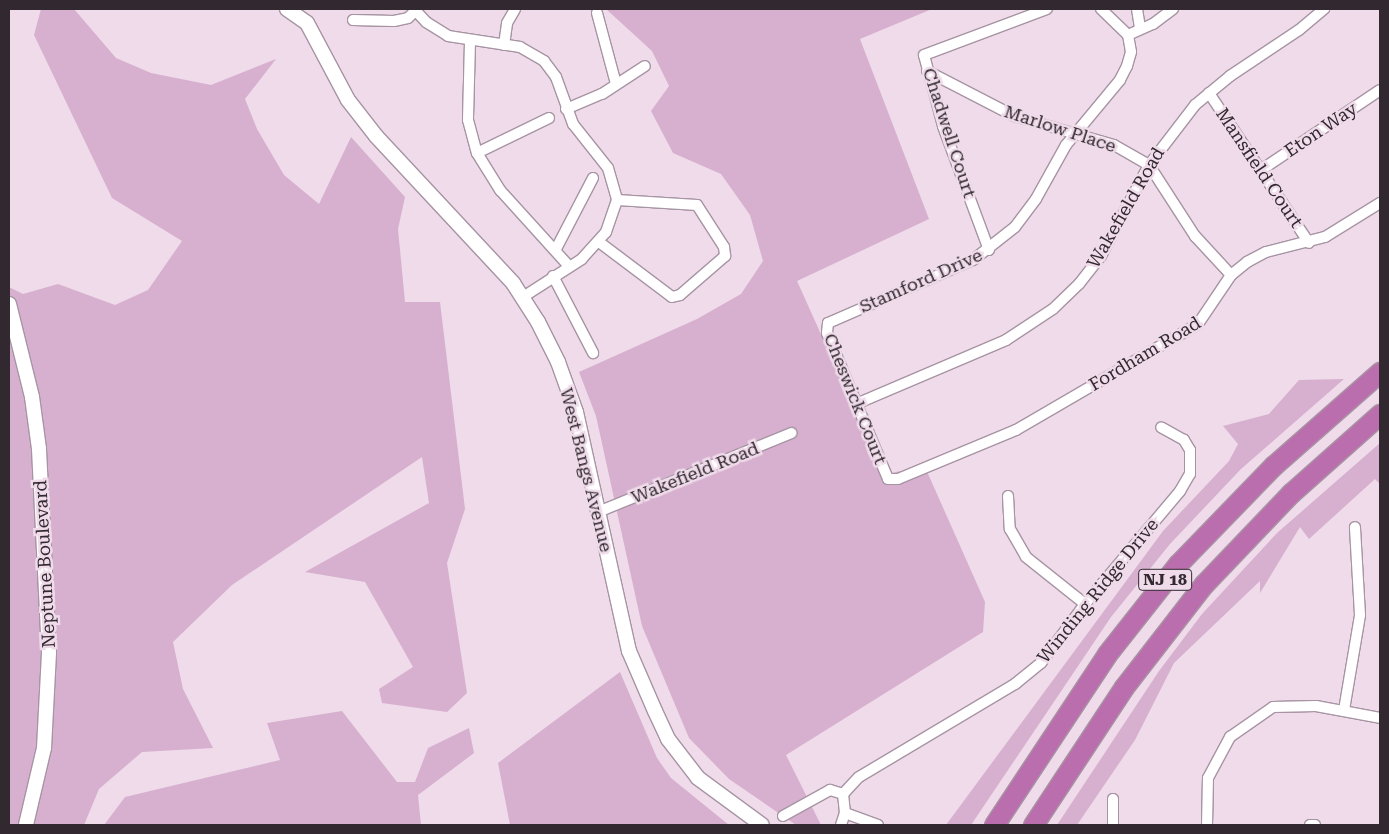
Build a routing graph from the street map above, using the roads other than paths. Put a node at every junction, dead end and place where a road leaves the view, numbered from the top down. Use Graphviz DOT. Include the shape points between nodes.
graph roads {
  1 [pos="287,9"];
  2 [pos="515,9"];
  3 [pos="1047,9"];
  4 [pos="1101,9"];
  5 [pos="1137,9"];
  6 [pos="1173,9"];
  7 [pos="1324,9"];
  8 [pos="415,10"];
  9 [pos="596,13"];
  10 [pos="305,16"];
  11 [pos="353,20"];
  12 [pos="1140,28"];
  13 [pos="1128,35"];
  14 [pos="470,42"];
  15 [pos="504,45"];
  16 [pos="645,66"];
  17 [pos="927,71"];
  18 [pos="616,84"];
  19 [pos="1380,90"];
  20 [pos="1209,93"];
  21 [pos="566,109"];
  22 [pos="549,118"];
  23 [pos="1077,132"];
  24 [pos="478,153"];
  25 [pos="1149,165"];
  26 [pos="1261,170"];
  27 [pos="594,178"];
  28 [pos="617,200"];
  29 [pos="1380,203"];
  30 [pos="599,242"];
  31 [pos="1309,243"];
  32 [pos="556,249"];
  33 [pos="989,250"];
  34 [pos="568,266"];
  35 [pos="1231,275"];
  36 [pos="554,276"];
  37 [pos="523,297"];
  38 [pos="9,304"];
  39 [pos="831,320"];
  40 [pos="593,353"];
  41 [pos="1380,372"];
  42 [pos="856,404"];
  43 [pos="1380,414"];
  44 [pos="1161,427"];
  45 [pos="792,433"];
  46 [pos="888,478"];
  47 [pos="1008,496"];
  48 [pos="598,512"];
  49 [pos="1355,528"];
  50 [pos="1085,604"];
  51 [pos="1344,710"];
  52 [pos="1380,718"];
  53 [pos="843,794"];
  54 [pos="1113,800"];
  55 [pos="845,813"];
  56 [pos="783,816"];
  57 [pos="26,825"];
  58 [pos="762,825"];
  59 [pos="841,825"];
  60 [pos="878,825"];
  61 [pos="994,825"];
  62 [pos="1033,825"];
  63 [pos="1113,825"];
  64 [pos="1208,825"];
  65 [pos="1310,825"];
  66 [pos="1315,825"];
  1 -- 10 [label="street, West Bangs Avenue"];
  2 -- 15 [label="street" via="507,23"];
  3 -- 17 [label="street, Chadwell Court" via="924,55"];
  4 -- 13 [label="street"];
  5 -- 12 [label="street"];
  6 -- 12 [label="street" via="1153,24"];
  7 -- 20 [label="street, Wakefield Road"];
  8 -- 11 [label="street" via="408,18 394,22"];
  8 -- 14 [label="street" via="448,36"];
  9 -- 18 [label="street"];
  10 -- 37 [label="street, West Bangs Avenue" via="348,100 370,129"];
  12 -- 13 [label="street"];
  13 -- 23 [label="street, Stamford Drive" via="1131,52 1120,80"];
  14 -- 15 [label="street"];
  14 -- 24 [label="street" via="468,120"];
  15 -- 21 [label="street" via="520,47 544,61 556,77"];
  16 -- 18 [label="street"];
  17 -- 23 [label="street, Marlow Place" via="1014,116 1043,126"];
  17 -- 33 [label="street, Chadwell Court" via="943,126"];
  18 -- 21 [label="street"];
  19 -- 26 [label="street, Eton Way"];
  20 -- 25 [label="street, Wakefield Road" via="1178,124"];
  20 -- 26 [label="street, Mansfield Court"];
  21 -- 28 [label="street" via="576,128 605,163"];
  22 -- 24 [label="street"];
  23 -- 25 [label="street, Marlow Place" via="1114,145"];
  23 -- 33 [label="street, Stamford Drive" via="1023,217"];
  24 -- 32 [label="street" via="500,190"];
  25 -- 35 [label="street, Marlow Place" via="1195,236"];
  25 -- 42 [label="street, Wakefield Road" via="1101,256 1053,309 1006,340"];
  26 -- 31 [label="street, Mansfield Court"];
  27 -- 32 [label="street"];
  28 -- 30 [label="street"];
  28 -- 30 [label="street" via="697,205 724,247 725,256 680,295 672,296"];
  29 -- 31 [label="street, Fordham Road" via="1341,229"];
  30 -- 34 [label="street"];
  31 -- 35 [label="street, Fordham Road" via="1266,252"];
  32 -- 34 [label="street"];
  33 -- 39 [label="street, Stamford Drive" via="964,265"];
  34 -- 36 [label="street"];
  35 -- 46 [label="street, Fordham Road" via="1208,315 1189,331 1016,430 898,479"];
  36 -- 37 [label="street"];
  36 -- 40 [label="street"];
  37 -- 48 [label="street, West Bangs Avenue" via="558,362 570,395"];
  38 -- 57 [label="street, Neptune Boulevard" via="32,397 39,449 49,653 44,748"];
  39 -- 42 [label="street, Cheswick Court" via="827,333"];
  41 -- 61 [label="highway, NJ 18" via="1274,465 1178,564 1108,654"];
  42 -- 46 [label="street, Cheswick Court"];
  43 -- 62 [label="highway, NJ 18" via="1291,493 1204,584 1129,680"];
  44 -- 50 [label="street, Winding Ridge Drive" via="1184,440 1190,450 1192,463 1187,480"];
  45 -- 48 [label="street, Wakefield Road"];
  47 -- 50 [label="street" via="1010,529 1026,557"];
  48 -- 58 [label="street, West Bangs Avenue" via="629,652 668,739 698,778"];
  49 -- 51 [label="street" via="1360,615"];
  50 -- 53 [label="street, Winding Ridge Drive" via="1051,653 1024,677 858,777"];
  51 -- 52 [label="street"];
  51 -- 64 [label="street" via="1316,706 1273,707 1230,737 1208,778"];
  53 -- 55 [label="street"];
  53 -- 56 [label="street" via="830,790"];
  54 -- 63 [label="street"];
  55 -- 59 [label="street"];
  55 -- 60 [label="street"];
  65 -- 66 [label="street"];
}
